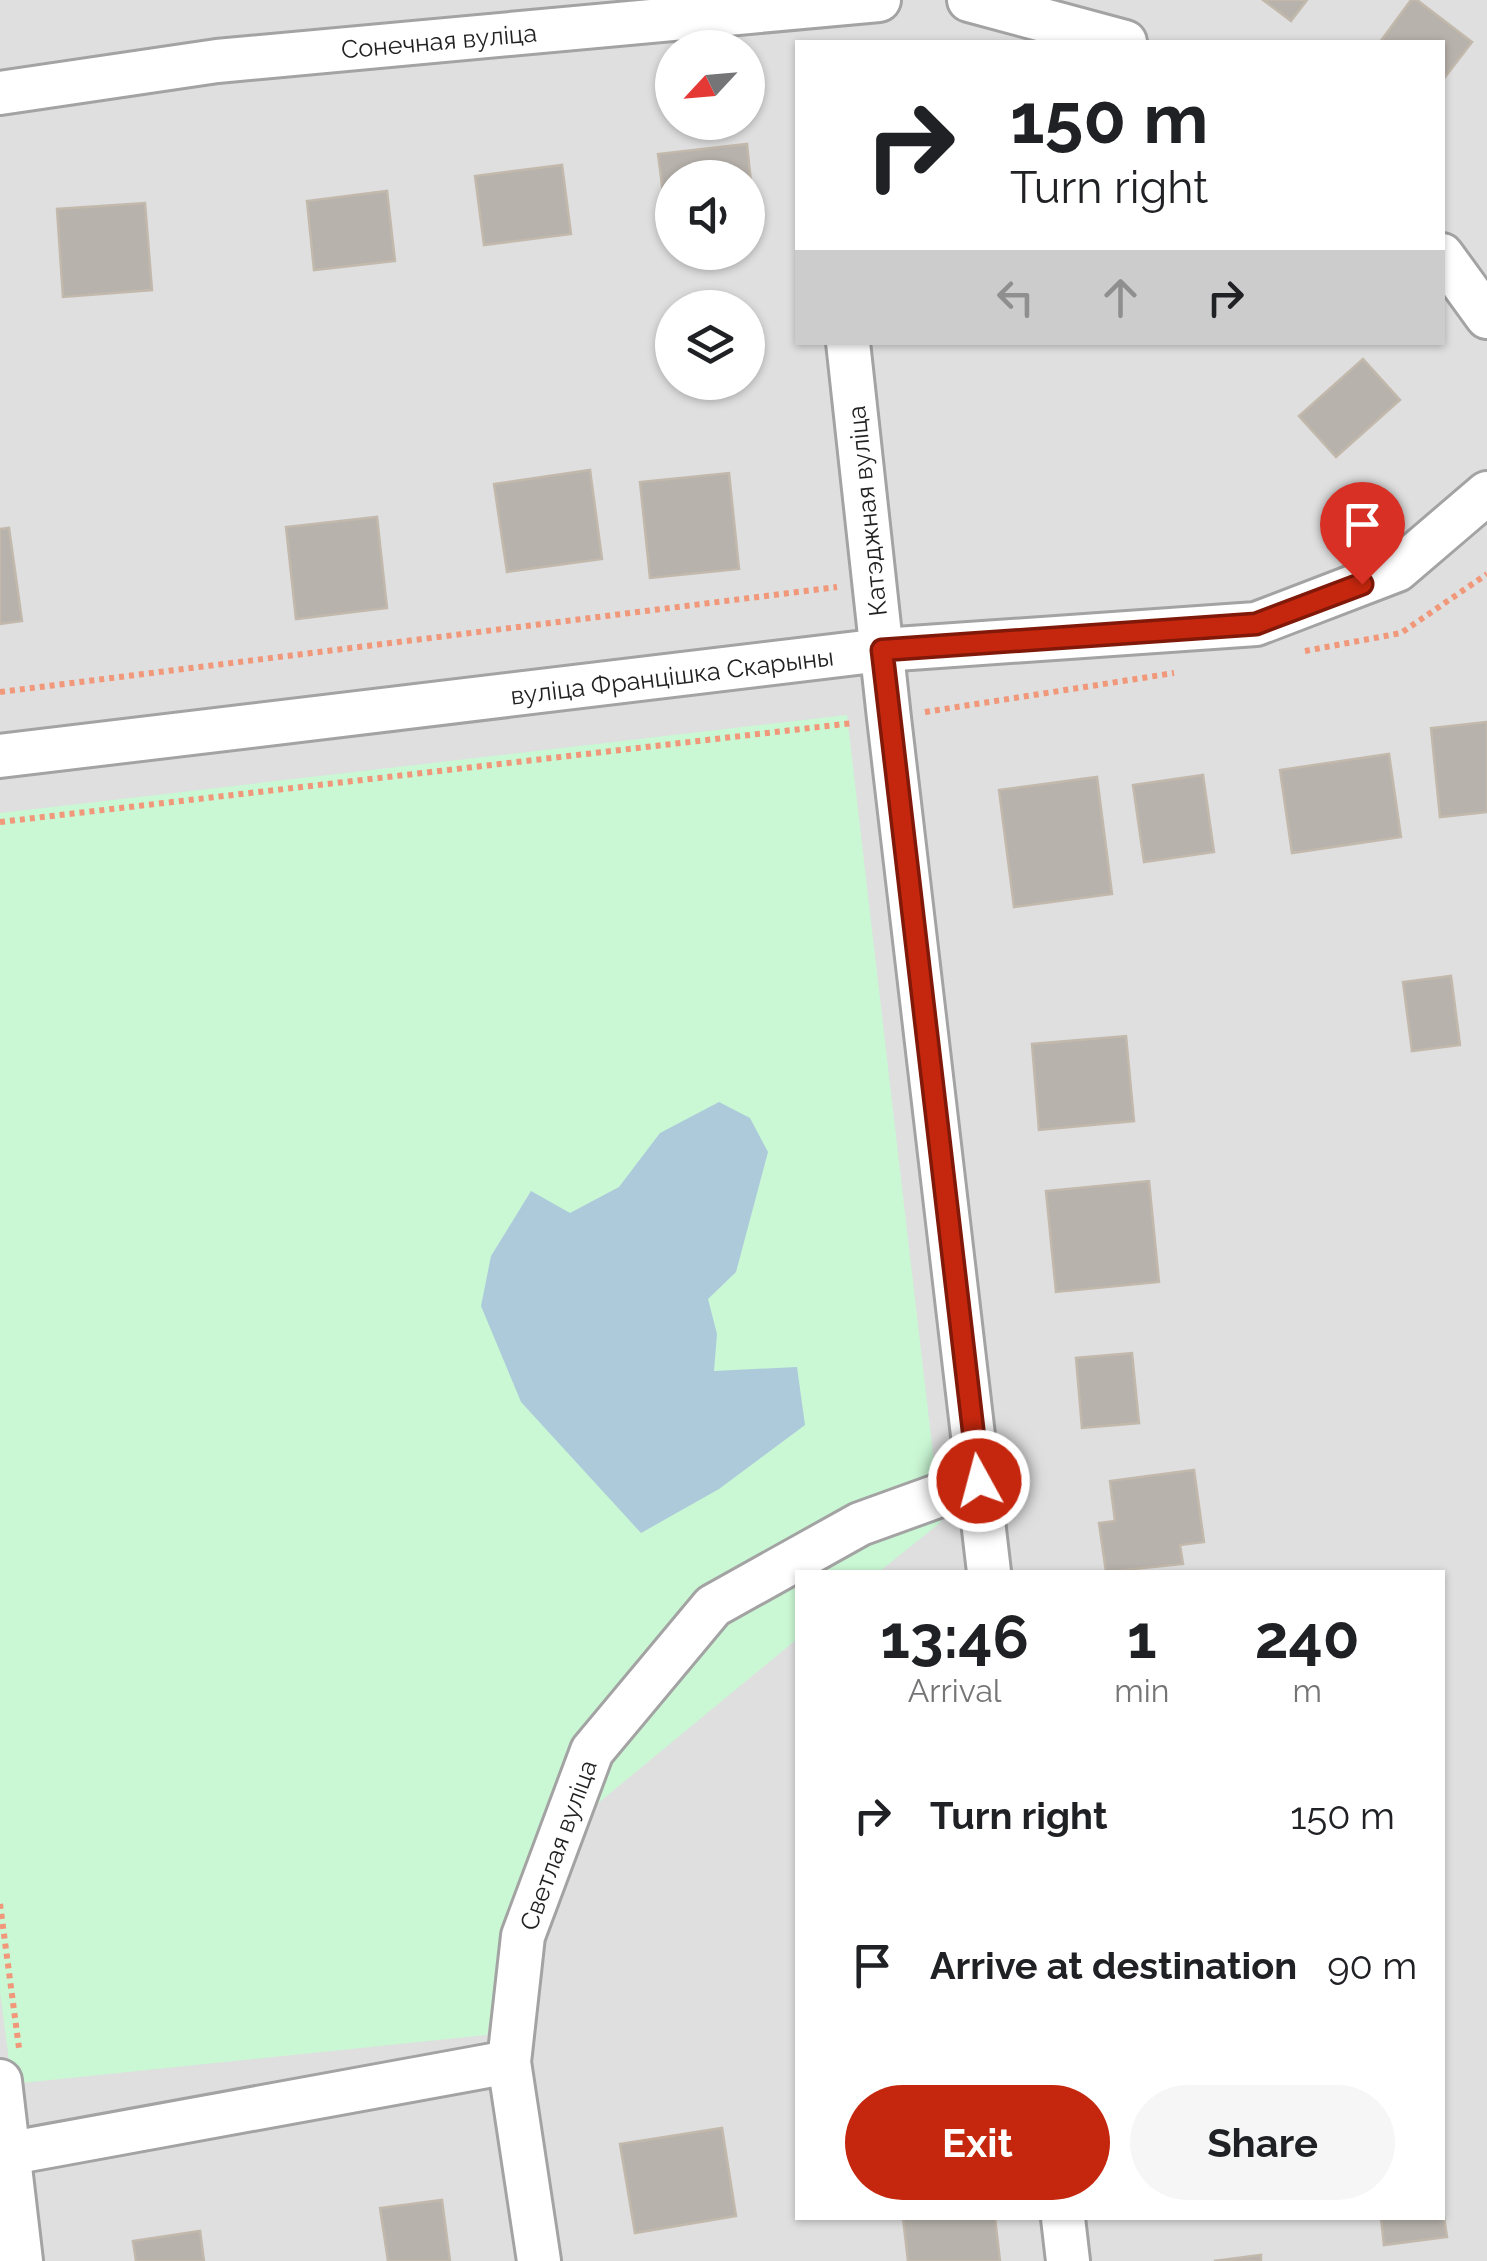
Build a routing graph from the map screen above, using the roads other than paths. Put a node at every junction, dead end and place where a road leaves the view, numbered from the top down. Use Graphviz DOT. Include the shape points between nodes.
graph roads {
  1 [pos="880,0"];
  2 [pos="969,0"];
  3 [pos="812,16"];
  4 [pos="1118,40"];
  5 [pos="0,93"];
  6 [pos="1445,259"];
  7 [pos="1487,318"];
  8 [pos="848,345"];
  9 [pos="1487,493"];
  10 [pos="882,650"];
  11 [pos="0,756"];
  12 [pos="979,1481"];
  13 [pos="989,1570"];
  14 [pos="509,2062"];
  15 [pos="10,2067"];
  16 [pos="5,2154"];
  17 [pos="1063,2220"];
  18 [pos="21,2261"];
  19 [pos="539,2261"];
  20 [pos="1068,2261"];
  1 -- 3 [label="street, Сонечная вуліца"];
  2 -- 4 [label="street"];
  3 -- 5 [label="street, Сонечная вуліца" via="217,62"];
  6 -- 7 [label="street"];
  8 -- 10 [label="street, Катэджная вуліца"];
  9 -- 10 [label="street, вуліца Францішка Скарыны" via="1397,570 1256,624"];
  10 -- 11 [label="street, вуліца Францішка Скарыны"];
  10 -- 12 [label="street, Катэджная вуліца"];
  12 -- 13 [label="street, Катэджная вуліца"];
  12 -- 14 [label="street, Светлая вуліца" via="860,1524 713,1606 592,1751 523,1936"];
  14 -- 16 [label="street"];
  14 -- 19 [label="street, Светлая вуліца"];
  15 -- 16 [label="street"];
  16 -- 18 [label="street"];
  17 -- 20 [label="street"];
}
